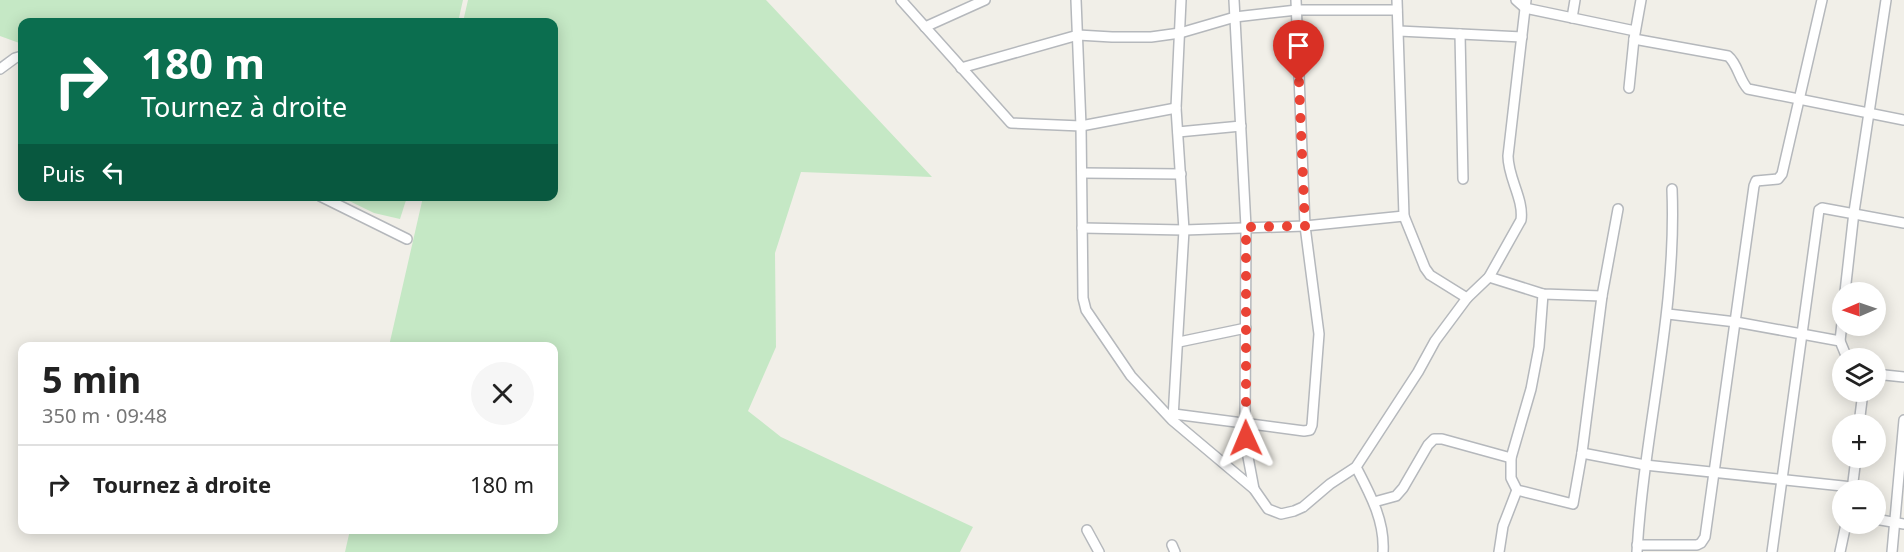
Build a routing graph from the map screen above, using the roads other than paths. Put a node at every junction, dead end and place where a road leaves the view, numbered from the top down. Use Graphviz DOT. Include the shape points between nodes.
graph roads {
  1 [pos="985,0"];
  2 [pos="1076,0"];
  3 [pos="1181,0"];
  4 [pos="1234,0"];
  5 [pos="1296,0"];
  6 [pos="1516,0"];
  7 [pos="1575,0"];
  8 [pos="1641,0"];
  9 [pos="1822,0"];
  10 [pos="1886,0"];
  11 [pos="905,1"];
  12 [pos="1526,4"];
  13 [pos="1397,5"];
  14 [pos="1297,10"];
  15 [pos="1235,17"];
  16 [pos="1572,18"];
  17 [pos="925,27"];
  18 [pos="1399,31"];
  19 [pos="1180,33"];
  20 [pos="1460,34"];
  21 [pos="1078,35"];
  22 [pos="1634,35"];
  23 [pos="1522,37"];
  24 [pos="18,57"];
  25 [pos="961,68"];
  26 [pos="0,69"];
  27 [pos="1629,88"];
  28 [pos="1799,99"];
  29 [pos="1176,108"];
  30 [pos="1869,112"];
  31 [pos="1904,120"];
  32 [pos="1081,126"];
  33 [pos="1240,126"];
  34 [pos="1178,132"];
  35 [pos="1082,173"];
  36 [pos="1181,174"];
  37 [pos="1463,179"];
  38 [pos="1672,189"];
  39 [pos="330,201"];
  40 [pos="1618,209"];
  41 [pos="1854,212"];
  42 [pos="1404,216"];
  43 [pos="1904,223"];
  44 [pos="1305,226"];
  45 [pos="1246,227"];
  46 [pos="1082,228"];
  47 [pos="1184,230"];
  48 [pos="407,239"];
  49 [pos="1489,277"];
  50 [pos="1846,282"];
  51 [pos="1543,294"];
  52 [pos="1602,296"];
  53 [pos="1467,298"];
  54 [pos="1668,314"];
  55 [pos="1736,322"];
  56 [pos="1246,328"];
  57 [pos="1801,333"];
  58 [pos="1841,336"];
  59 [pos="1840,341"];
  60 [pos="1179,342"];
  61 [pos="1843,348"];
  62 [pos="1886,375"];
  63 [pos="1904,377"];
  64 [pos="1173,417"];
  65 [pos="1904,420"];
  66 [pos="1245,425"];
  67 [pos="1582,453"];
  68 [pos="1510,458"];
  69 [pos="1645,465"];
  70 [pos="1356,467"];
  71 [pos="1714,472"];
  72 [pos="1782,481"];
  73 [pos="1832,487"];
  74 [pos="1254,489"];
  75 [pos="1517,490"];
  76 [pos="1374,502"];
  77 [pos="1899,523"];
  78 [pos="1087,530"];
  79 [pos="1844,534"];
  80 [pos="1637,549"];
  81 [pos="1099,552"];
  82 [pos="1383,552"];
  83 [pos="1499,552"];
  84 [pos="1772,552"];
  85 [pos="1840,552"];
  86 [pos="1892,552"];
  1 -- 17 [label="street"];
  2 -- 21 [label="street"];
  3 -- 19 [label="street"];
  4 -- 15 [label="street"];
  5 -- 14 [label="street"];
  6 -- 12 [label="street"];
  7 -- 16 [label="street"];
  8 -- 22 [label="street"];
  9 -- 28 [label="street"];
  10 -- 30 [label="street"];
  11 -- 17 [label="street"];
  12 -- 16 [label="street"];
  12 -- 23 [label="street"];
  13 -- 14 [label="street"];
  13 -- 18 [label="street"];
  14 -- 15 [label="street"];
  14 -- 44 [label="street"];
  15 -- 19 [label="street"];
  15 -- 33 [label="street"];
  16 -- 22 [label="street"];
  17 -- 25 [label="street"];
  18 -- 20 [label="street"];
  18 -- 42 [label="street"];
  19 -- 21 [label="street" via="1112,38"];
  19 -- 29 [label="street"];
  20 -- 23 [label="street"];
  20 -- 37 [label="street"];
  21 -- 25 [label="street"];
  21 -- 32 [label="street"];
  22 -- 27 [label="street"];
  22 -- 28 [label="street" via="1728,56 1748,89"];
  23 -- 49 [label="street" via="1508,156 1521,220"];
  24 -- 26 [label="street"];
  25 -- 32 [label="street" via="1011,123"];
  28 -- 30 [label="street"];
  28 -- 55 [label="street" via="1781,177 1760,179 1754,186"];
  29 -- 32 [label="street"];
  29 -- 34 [label="street"];
  30 -- 31 [label="street"];
  30 -- 41 [label="street"];
  32 -- 35 [label="street"];
  33 -- 34 [label="street"];
  33 -- 45 [label="street"];
  34 -- 36 [label="street"];
  35 -- 36 [label="street"];
  35 -- 46 [label="street"];
  36 -- 47 [label="street"];
  38 -- 54 [label="street" via="1674,230"];
  39 -- 48 [label="street"];
  40 -- 52 [label="street"];
  41 -- 43 [label="street"];
  41 -- 50 [label="street"];
  41 -- 57 [label="street" via="1819,210"];
  42 -- 44 [label="street"];
  42 -- 53 [label="street" via="1430,275"];
  44 -- 45 [label="street"];
  44 -- 66 [label="street" via="1319,334 1312,426 1304,431"];
  45 -- 47 [label="street"];
  45 -- 56 [label="street"];
  46 -- 47 [label="street"];
  46 -- 64 [label="street" via="1086,309 1131,375"];
  47 -- 60 [label="street"];
  49 -- 51 [label="street"];
  49 -- 53 [label="street"];
  51 -- 52 [label="street"];
  51 -- 68 [label="street" via="1531,389"];
  52 -- 67 [label="street"];
  53 -- 70 [label="street" via="1435,341"];
  54 -- 55 [label="street"];
  54 -- 69 [label="street"];
  55 -- 57 [label="street"];
  55 -- 71 [label="street"];
  56 -- 60 [label="street"];
  56 -- 66 [label="street"];
  57 -- 59 [label="street"];
  57 -- 72 [label="street"];
  58 -- 59 [label="street"];
  59 -- 61 [label="street"];
  60 -- 64 [label="street"];
  62 -- 63 [label="street"];
  64 -- 66 [label="street"];
  64 -- 74 [label="street"];
  65 -- 77 [label="street"];
  66 -- 74 [label="street"];
  67 -- 69 [label="street"];
  67 -- 75 [label="street" via="1573,504"];
  68 -- 75 [label="street" via="1511,478"];
  68 -- 76 [label="street" via="1434,439 1396,496"];
  69 -- 71 [label="street"];
  69 -- 80 [label="street"];
  70 -- 74 [label="street" via="1303,507 1281,514 1268,509"];
  70 -- 76 [label="street"];
  71 -- 72 [label="street"];
  71 -- 80 [label="street" via="1706,537 1701,543"];
  72 -- 73 [label="street"];
  72 -- 84 [label="street"];
  75 -- 83 [label="street" via="1503,526"];
  76 -- 82 [label="street" via="1383,531"];
  77 -- 86 [label="street"];
  78 -- 81 [label="street"];
  79 -- 85 [label="street"];
}
